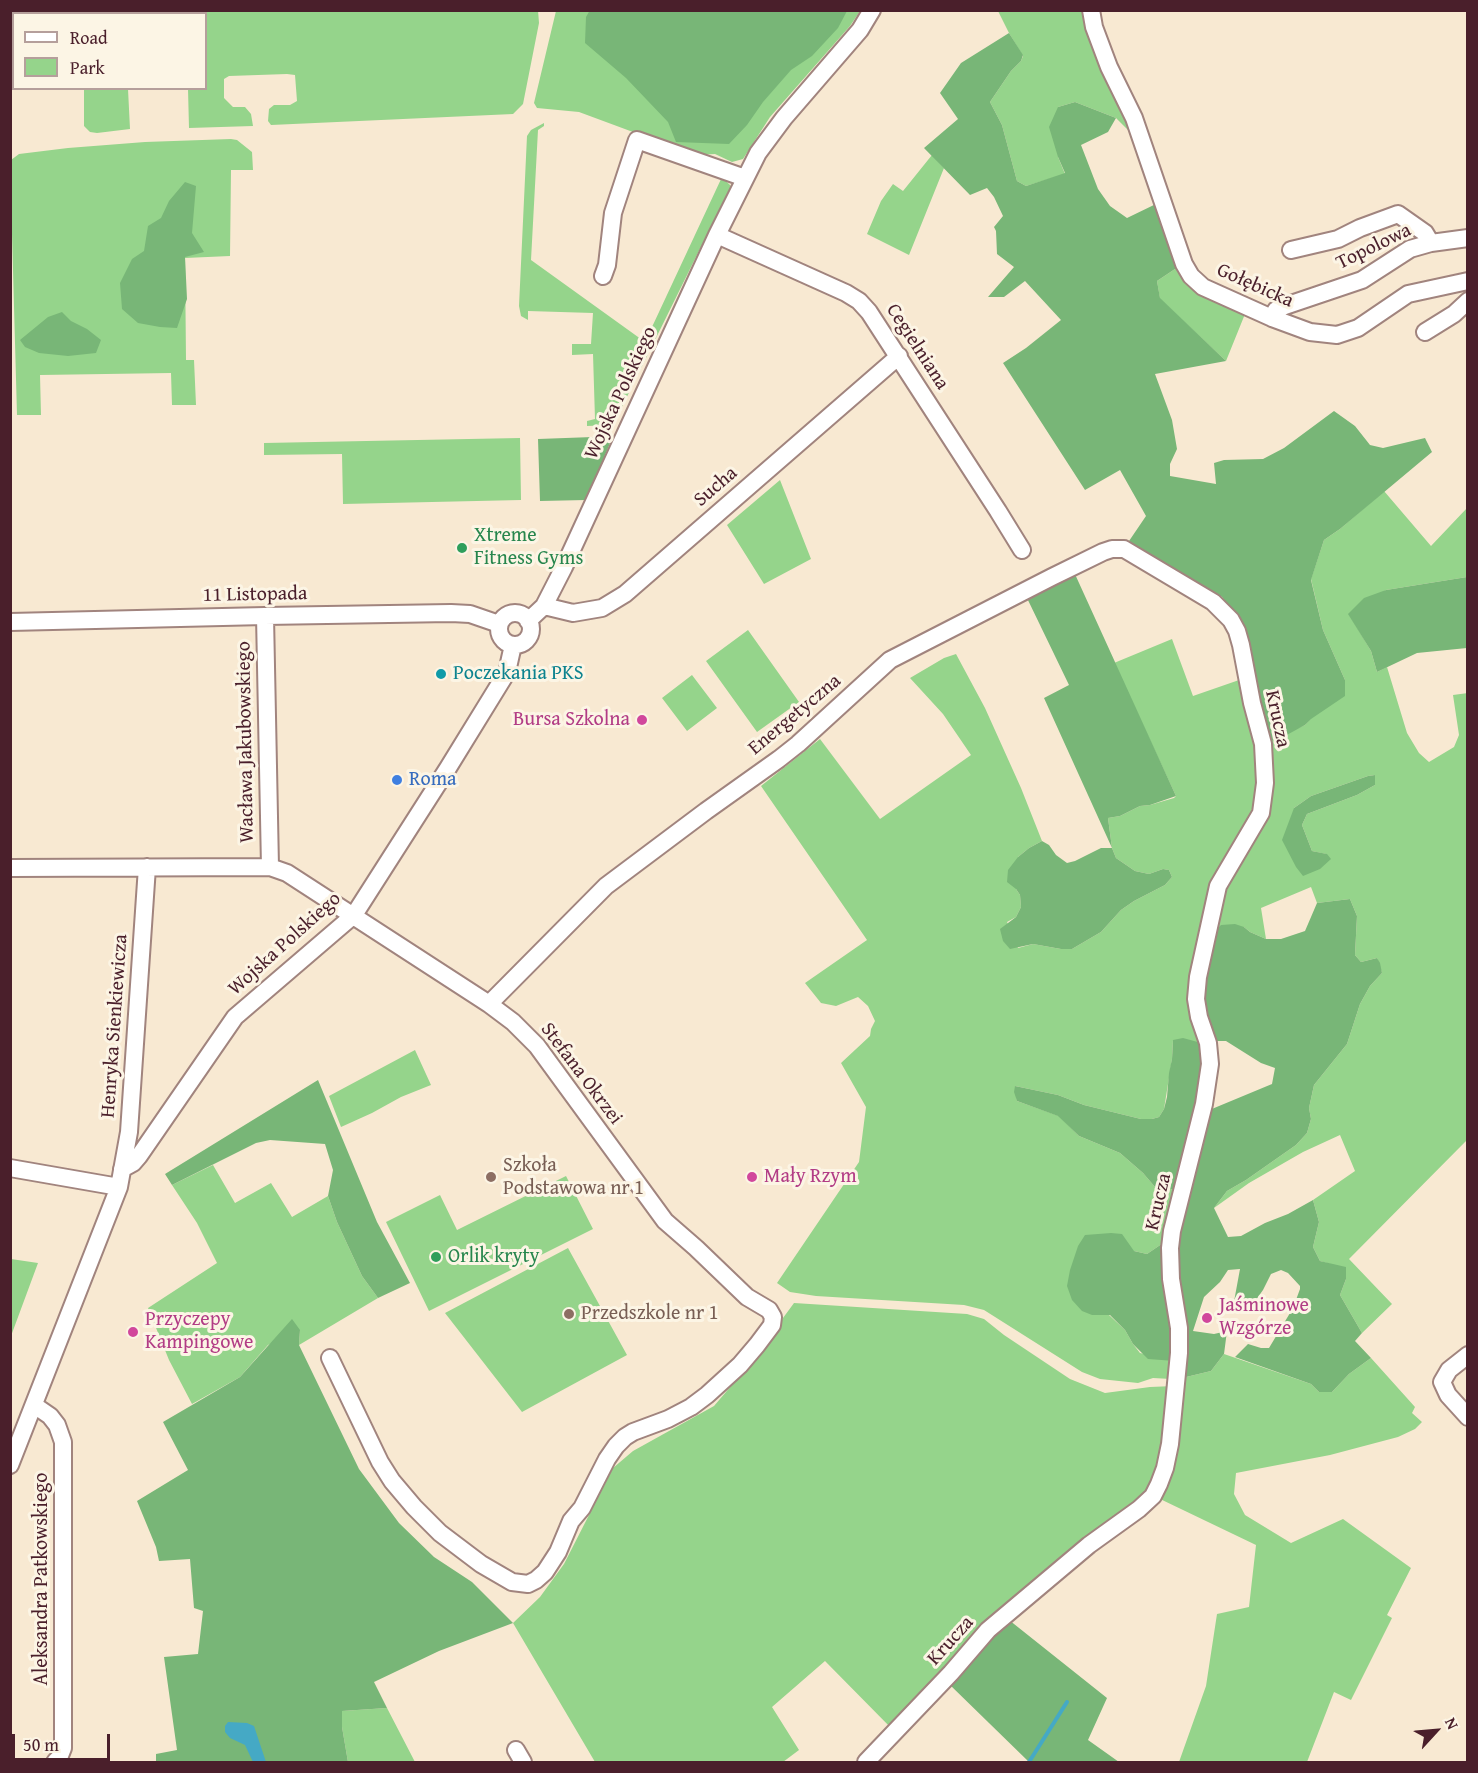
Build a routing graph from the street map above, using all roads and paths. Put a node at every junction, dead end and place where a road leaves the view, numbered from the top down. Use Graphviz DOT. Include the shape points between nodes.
graph roads {
  1 [pos="872,10"];
  2 [pos="1091,10"];
  3 [pos="745,178"];
  4 [pos="717,235"];
  5 [pos="1467,238"];
  6 [pos="1431,243"];
  7 [pos="1291,250"];
  8 [pos="603,276"];
  9 [pos="1467,281"];
  10 [pos="1467,301"];
  11 [pos="1272,318"];
  12 [pos="1425,332"];
  13 [pos="899,356"];
  14 [pos="1022,550"];
  15 [pos="1169,577"];
  16 [pos="544,606"];
  17 [pos="265,616"];
  18 [pos="528,621"];
  19 [pos="10,622"];
  20 [pos="499,624"];
  21 [pos="513,645"];
  22 [pos="147,867"];
  23 [pos="270,867"];
  24 [pos="10,868"];
  25 [pos="354,915"];
  26 [pos="489,1004"];
  27 [pos="10,1168"];
  28 [pos="122,1169"];
  29 [pos="118,1187"];
  30 [pos="1467,1355"];
  31 [pos="330,1358"];
  32 [pos="34,1406"];
  33 [pos="1467,1417"];
  34 [pos="10,1465"];
  35 [pos="58,1758"];
  36 [pos="866,1762"];
  1 -- 3 [label="street, Wojska Polskiego" via="860,30 769,136"];
  2 -- 11 [label="street, Gołębicka" via="1109,67 1134,118 1191,276 1203,287"];
  3 -- 4 [label="street, Wojska Polskiego"];
  3 -- 8 [label="street" via="637,140 613,213"];
  4 -- 13 [label="street, Cegielniana" via="859,301"];
  4 -- 16 [label="street, Wojska Polskiego"];
  5 -- 6 [label="street, Topolowa"];
  6 -- 7 [label="street, Topolowa" via="1425,233 1398,214 1338,239"];
  6 -- 11 [label="street, Topolowa" via="1410,249 1362,280 1276,310"];
  9 -- 11 [label="street, Gołębicka" via="1408,294 1358,328 1337,335 1310,332"];
  10 -- 12 [label="street"];
  13 -- 14 [label="street, Cegielniana"];
  13 -- 16 [label="street, Sucha" via="625,594 602,608 573,613"];
  15 -- 26 [label="street, Energetyczna" via="1124,549 1112,549 891,660 785,754 606,886"];
  15 -- 36 [label="street, Krucza" via="1213,602 1237,632 1263,744 1265,783 1261,813 1218,885 1198,977 1196,999 1210,1064 1170,1248 1179,1353 1165,1468 1152,1496 1139,1509 1089,1545 988,1630"];
  16 -- 18 [label="street, Wojska Polskiego"];
  17 -- 19 [label="street, 11 Listopada"];
  17 -- 20 [label="street, 11 Listopada" via="451,613 470,614"];
  17 -- 23 [label="street, Wacława Jakubowskiego"];
  18 -- 20 [label="street" via="515,613 502,618"];
  18 -- 21 [label="street" via="529,636"];
  20 -- 21 [label="street" via="501,638"];
  21 -- 25 [label="street, Wojska Polskiego" via="507,672"];
  22 -- 23 [label="street"];
  22 -- 24 [label="street"];
  22 -- 28 [label="street, Henryka Sienkiewicza" via="129,1132"];
  23 -- 25 [label="street, Stefana Okrzei" via="287,873"];
  25 -- 26 [label="street, Stefana Okrzei"];
  25 -- 28 [label="street, Wojska Polskiego" via="235,1017 139,1156"];
  26 -- 31 [label="street, Stefana Okrzei" via="537,1046 665,1221 747,1297 769,1310 772,1325 740,1365 707,1395 691,1407 621,1441 571,1521 545,1572 528,1584 512,1582 481,1564 414,1507 380,1462"];
  27 -- 29 [label="street"];
  28 -- 29 [label="street, Henryka Sienkiewicza"];
  29 -- 32 [label="street, Henryka Sienkiewicza"];
  30 -- 33 [label="street" via="1449,1370 1442,1382"];
  32 -- 34 [label="street, Henryka Sienkiewicza"];
  32 -- 35 [label="street, Aleksandra Patkowskiego" via="50,1416 63,1442 63,1748"];
}
